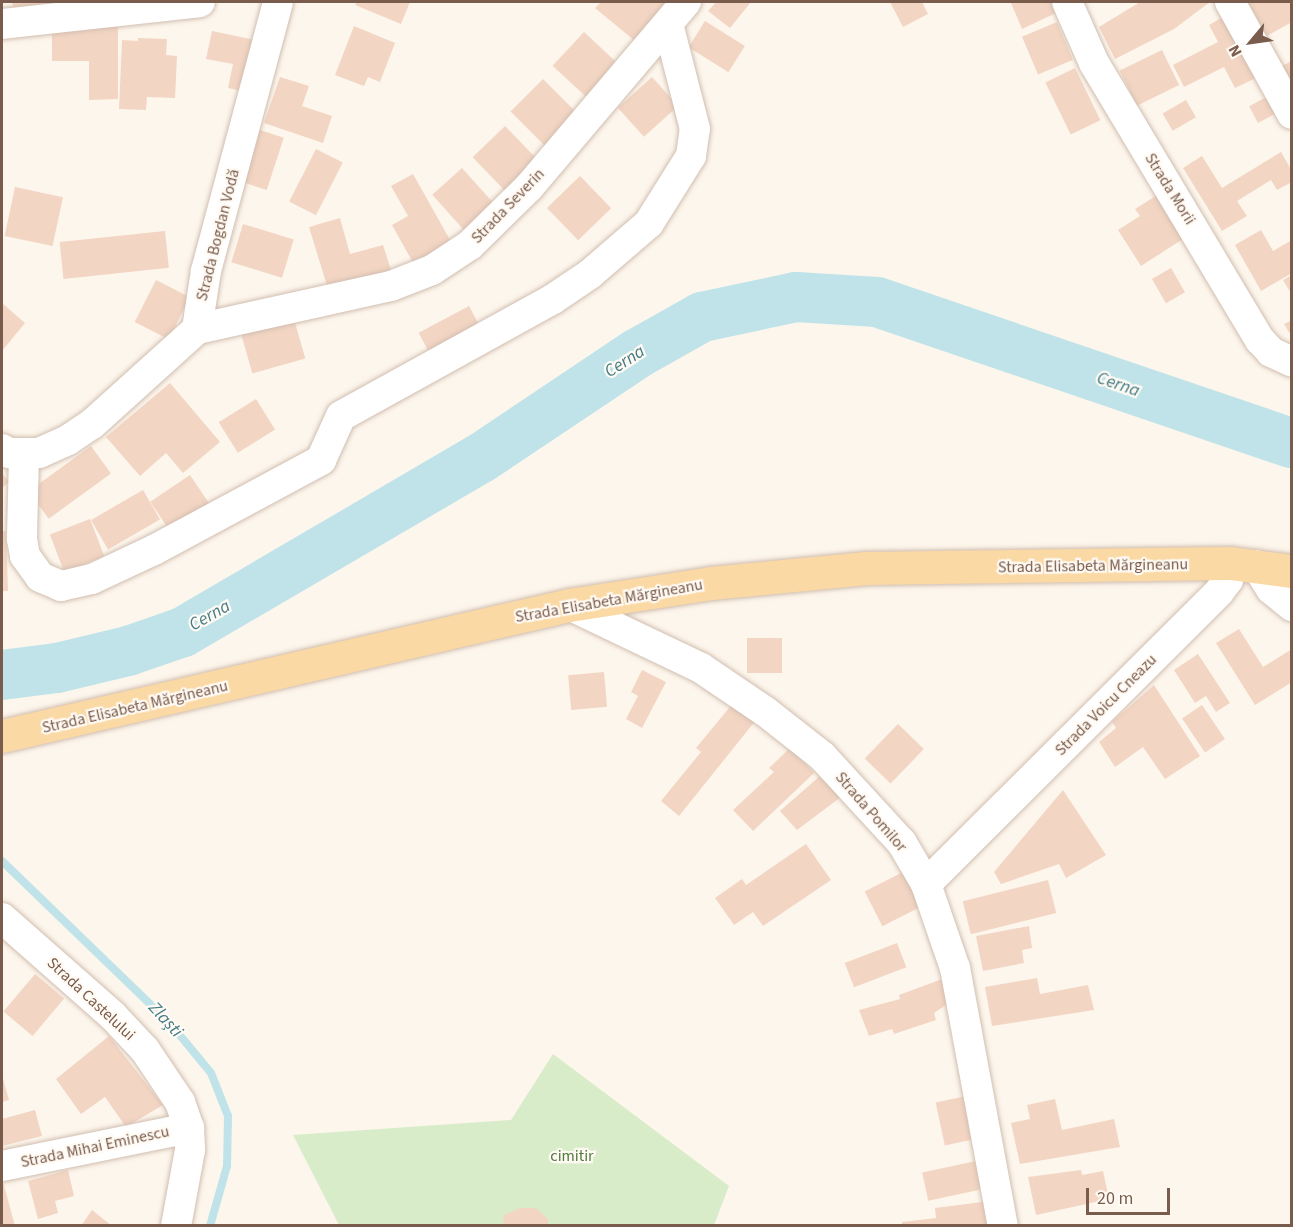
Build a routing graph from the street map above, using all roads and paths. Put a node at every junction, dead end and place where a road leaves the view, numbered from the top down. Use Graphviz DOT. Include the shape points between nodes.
graph roads {
  1 [pos="200,2"];
  2 [pos="278,2"];
  3 [pos="1067,2"];
  4 [pos="1230,2"];
  5 [pos="677,13"];
  6 [pos="2,24"];
  7 [pos="1292,114"];
  8 [pos="196,328"];
  9 [pos="1292,363"];
  10 [pos="13,452"];
  11 [pos="1243,564"];
  12 [pos="1292,571"];
  13 [pos="569,604"];
  14 [pos="1292,606"];
  15 [pos="2,736"];
  16 [pos="926,884"];
  17 [pos="4,926"];
  18 [pos="189,1128"];
  19 [pos="2,1166"];
  20 [pos="176,1226"];
  21 [pos="1003,1226"];
  1 -- 6 [label="street"];
  2 -- 8 [label="street, Strada Bogdan Vodă" via="206,271"];
  3 -- 9 [label="street, Strada Morii" via="1094,63 1260,340 1271,352"];
  4 -- 7 [label="street"];
  5 -- 8 [label="street, Strada Severin" via="529,186 461,251 432,270 391,286"];
  5 -- 10 [label="street" via="695,129 691,156 649,223 590,274 553,299 341,416 321,460 154,550 92,579 61,586 40,577 25,556"];
  8 -- 10 [label="street" via="92,424 39,453"];
  11 -- 12 [label="main road"];
  11 -- 13 [label="main road, Strada Elisabeta Mărgineanu" via="866,568 711,583"];
  11 -- 14 [label="street"];
  11 -- 16 [label="street, Strada Voicu Cneazu"];
  13 -- 15 [label="main road, Strada Elisabeta Mărgineanu"];
  13 -- 16 [label="street, Strada Pomilor" via="701,669 766,712 822,756 862,798 902,843"];
  16 -- 21 [label="street, Strada Pomilor" via="955,968"];
  17 -- 18 [label="street, Strada Castelului" via="113,1016 145,1050 180,1101"];
  18 -- 19 [label="street, Strada Mihai Eminescu"];
  18 -- 20 [label="street, Strada Castelului" via="187,1174"];
}
